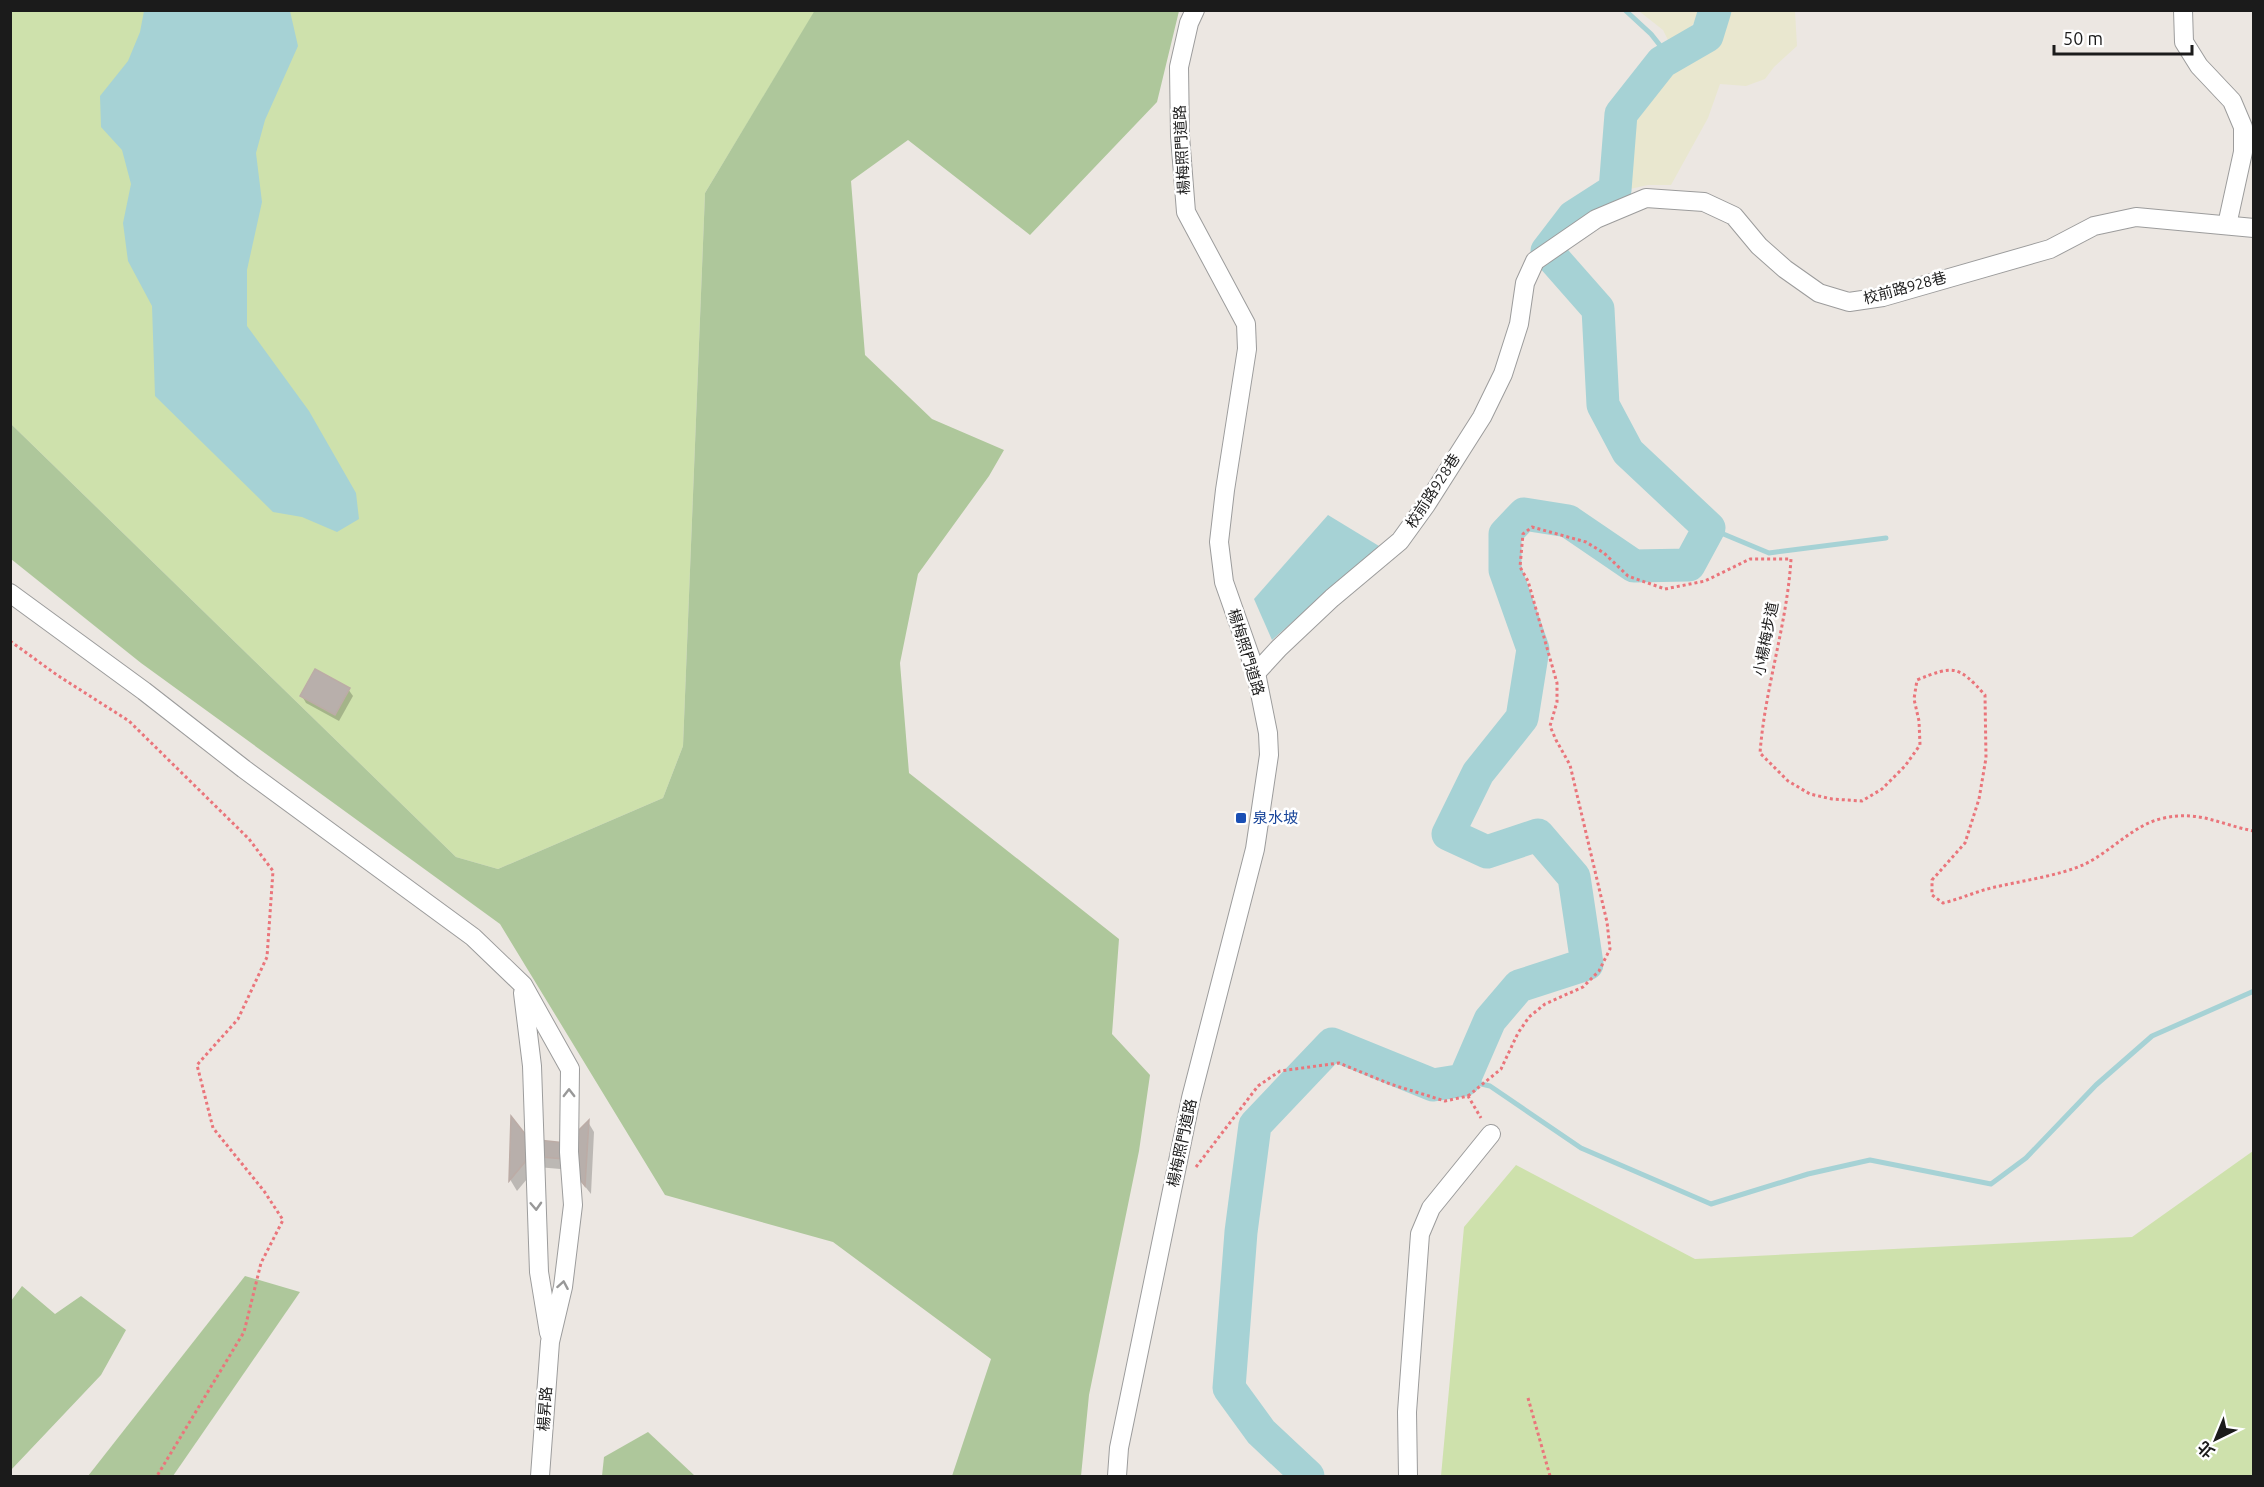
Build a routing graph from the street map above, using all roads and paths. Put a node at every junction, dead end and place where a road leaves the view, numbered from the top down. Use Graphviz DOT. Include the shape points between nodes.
graph roads {
  1 [pos="1195,10"];
  2 [pos="2182,10"];
  3 [pos="2227,225"];
  4 [pos="2253,228"];
  5 [pos="10,593"];
  6 [pos="10,640"];
  7 [pos="1256,674"];
  8 [pos="2253,831"];
  9 [pos="523,985"];
  10 [pos="1468,1096"];
  11 [pos="1491,1134"];
  12 [pos="1194,1170"];
  13 [pos="550,1342"];
  14 [pos="1528,1398"];
  15 [pos="157,1476"];
  16 [pos="540,1476"];
  17 [pos="1117,1476"];
  18 [pos="1408,1476"];
  19 [pos="1550,1476"];
  1 -- 7 [label="street, 楊梅照門道路" via="1179,67 1186,212 1246,324 1247,349 1219,542 1224,582"];
  2 -- 3 [label="street" via="2184,42 2199,66 2232,101 2243,127 2243,152"];
  3 -- 4 [label="street, 校前路928巷"];
  3 -- 7 [label="street, 校前路928巷" via="2136,217 2094,226 2049,249 1883,297 1849,302 1819,293 1759,246 1734,216 1704,202 1646,198 1596,219 1535,261 1525,283 1519,324 1503,374 1482,417 1400,541 1325,605"];
  5 -- 9 [label="street" via="473,937"];
  6 -- 15 [label="path" via="129,721 249,839 273,871 267,957 238,1018 197,1065 213,1128 283,1220 261,1263 244,1332"];
  7 -- 17 [label="street, 楊梅照門道路" via="1269,755 1255,849 1191,1098 1119,1448"];
  8 -- 10 [label="path, 小楊梅步道" via="2198,815 2163,818 2084,864 1943,903 1932,895 1932,879 1965,843 1979,799 1986,758 1985,695 1965,673 1943,669 1917,680 1914,699 1920,745 1882,789 1862,801 1809,794 1788,781 1760,753 1762,721 1781,640 1791,560 1750,559 1705,581 1665,589 1629,576 1586,542 1532,527 1523,534 1520,567 1557,683 1551,726 1570,765 1610,949 1599,971 1583,987 1545,1004 1529,1017 1501,1070"];
  9 -- 13 [label="street, one-way" via="532,1066 539,1272"];
  13 -- 9 [label="street, one-way" via="563,1287 573,1205 570,1069"];
  10 -- 11 [label="path"];
  10 -- 12 [label="path" via="1445,1101 1339,1063 1280,1071 1258,1086"];
  11 -- 18 [label="street" via="1431,1208 1420,1234 1407,1412"];
  13 -- 16 [label="street, 楊昇路"];
  14 -- 19 [label="path"];
}
